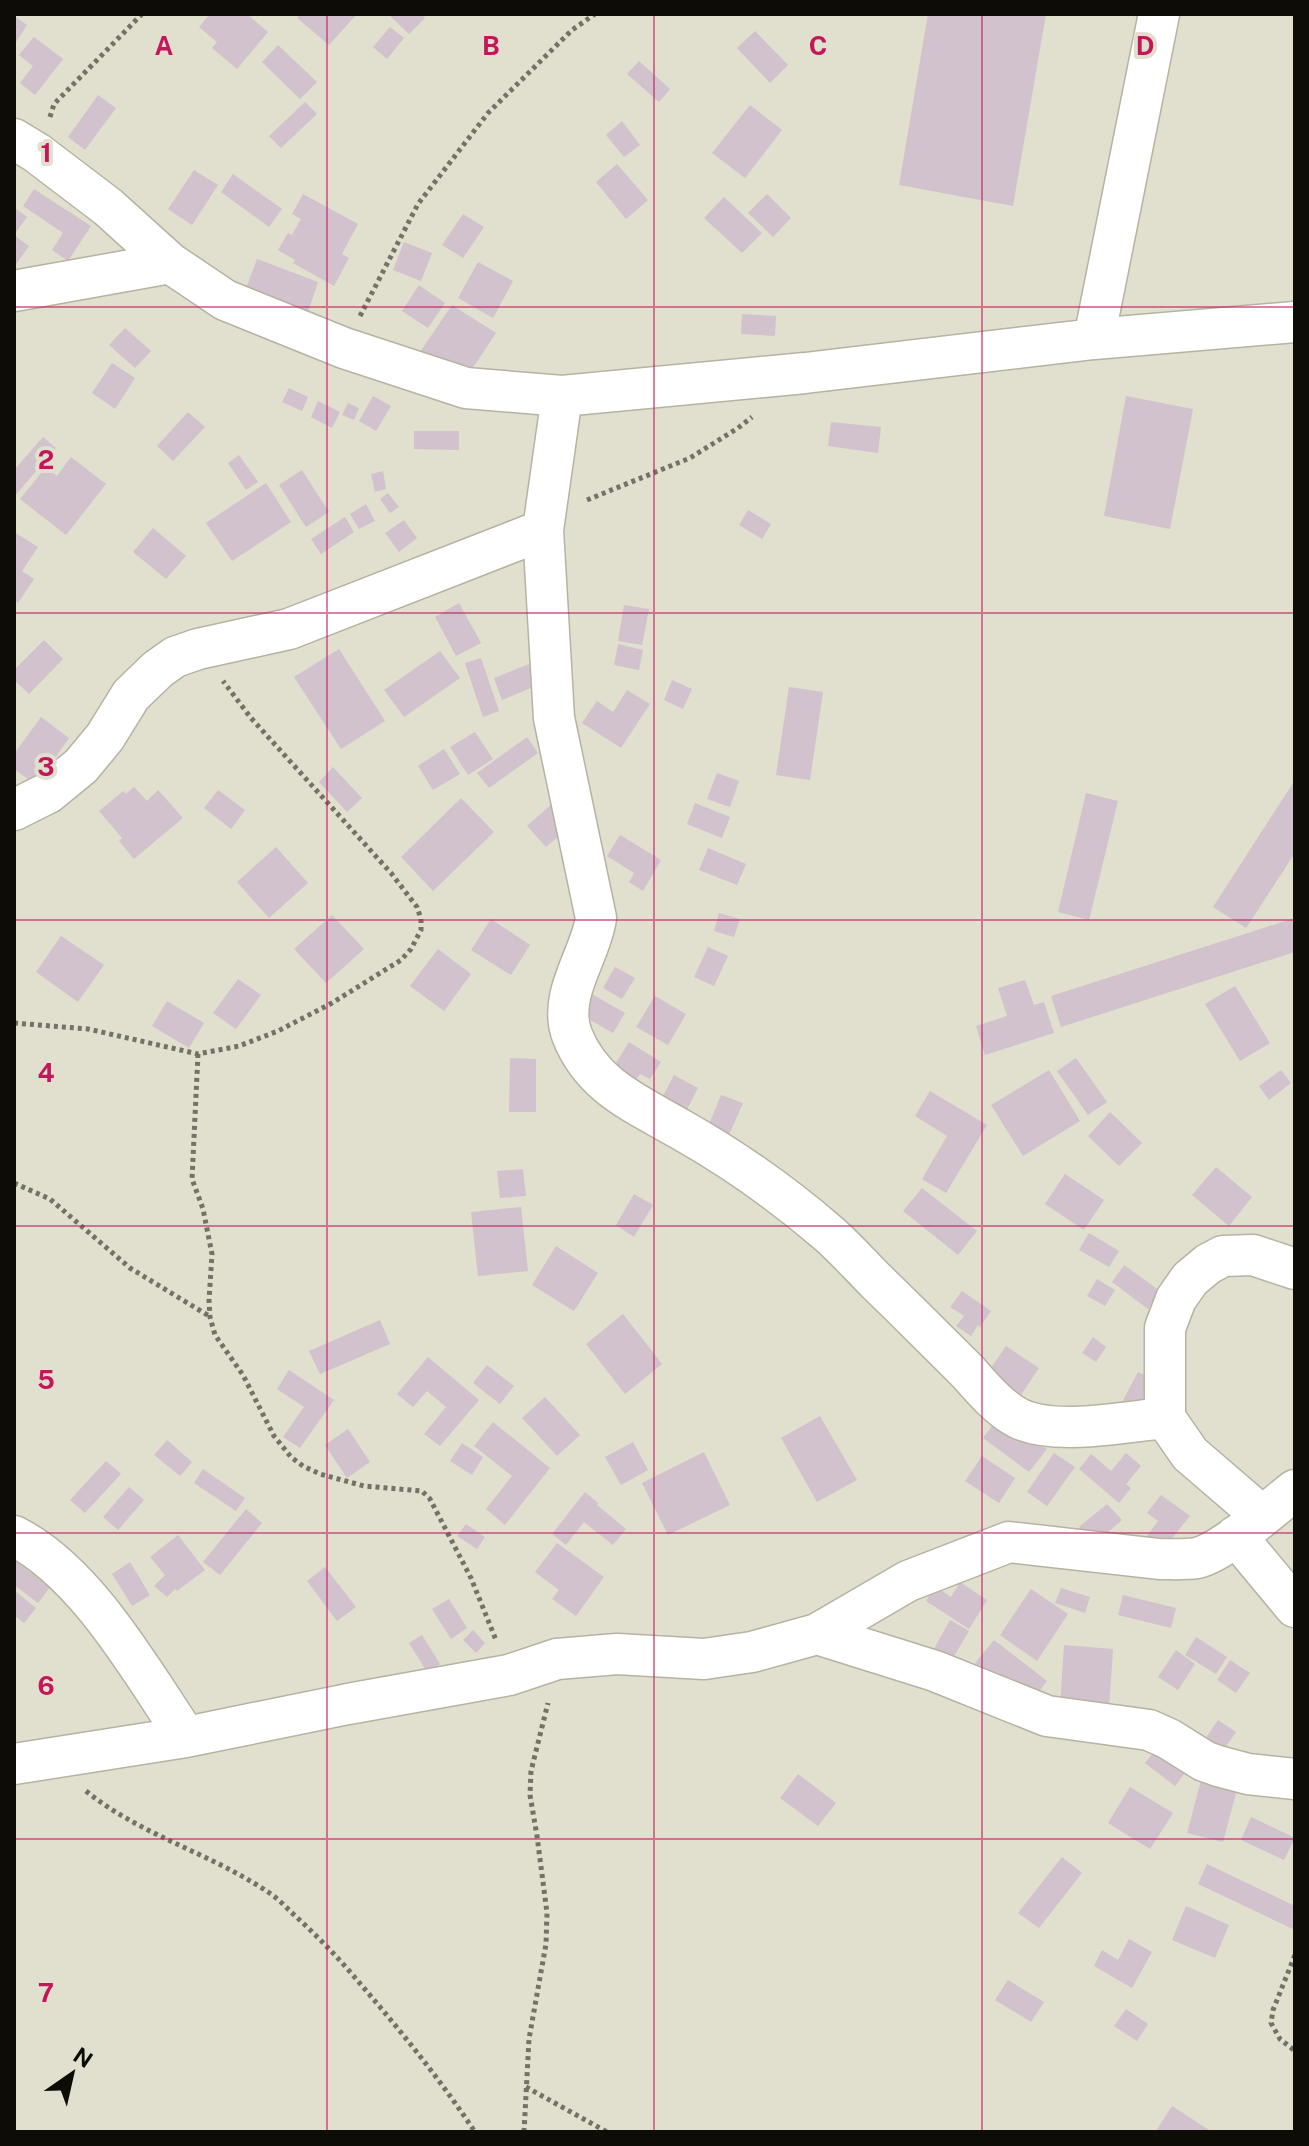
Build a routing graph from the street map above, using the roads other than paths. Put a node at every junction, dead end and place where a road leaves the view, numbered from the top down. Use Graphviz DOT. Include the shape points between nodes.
graph roads {
  1 [pos="1159,14"];
  2 [pos="26,146"];
  3 [pos="170,263"];
  4 [pos="14,291"];
  5 [pos="1295,322"];
  6 [pos="1094,339"];
  7 [pos="562,396"];
  8 [pos="543,530"];
  9 [pos="14,810"];
  10 [pos="1295,1269"];
  11 [pos="1165,1418"];
  12 [pos="1295,1490"];
  13 [pos="1249,1526"];
  14 [pos="14,1536"];
  15 [pos="1295,1607"];
  16 [pos="817,1634"];
  17 [pos="186,1737"];
  18 [pos="30,1760"];
  19 [pos="1295,1779"];
  1 -- 6 [label="street"];
  2 -- 3 [label="street" via="108,207"];
  3 -- 4 [label="street"];
  3 -- 7 [label="street" via="225,300 344,348 466,388"];
  5 -- 6 [label="street"];
  6 -- 7 [label="street"];
  7 -- 8 [label="street"];
  8 -- 9 [label="street" via="289,629 175,657 131,695 81,766 48,793"];
  8 -- 11 [label="street" via="554,718 596,918 573,982 571,1032 595,1074 614,1091 727,1156 831,1236 1017,1417 1051,1428"];
  10 -- 11 [label="street" via="1253,1255 1223,1256 1190,1279 1165,1328"];
  11 -- 13 [label="street"];
  12 -- 13 [label="street"];
  13 -- 15 [label="street"];
  13 -- 16 [label="street" via="1200,1557 1182,1560 1009,1542 908,1581"];
  14 -- 17 [label="street" via="77,1584"];
  16 -- 17 [label="street" via="704,1659 617,1654 557,1659 509,1675"];
  16 -- 19 [label="street" via="935,1671 1047,1716 1149,1730 1218,1766"];
  17 -- 18 [label="street"];
}
